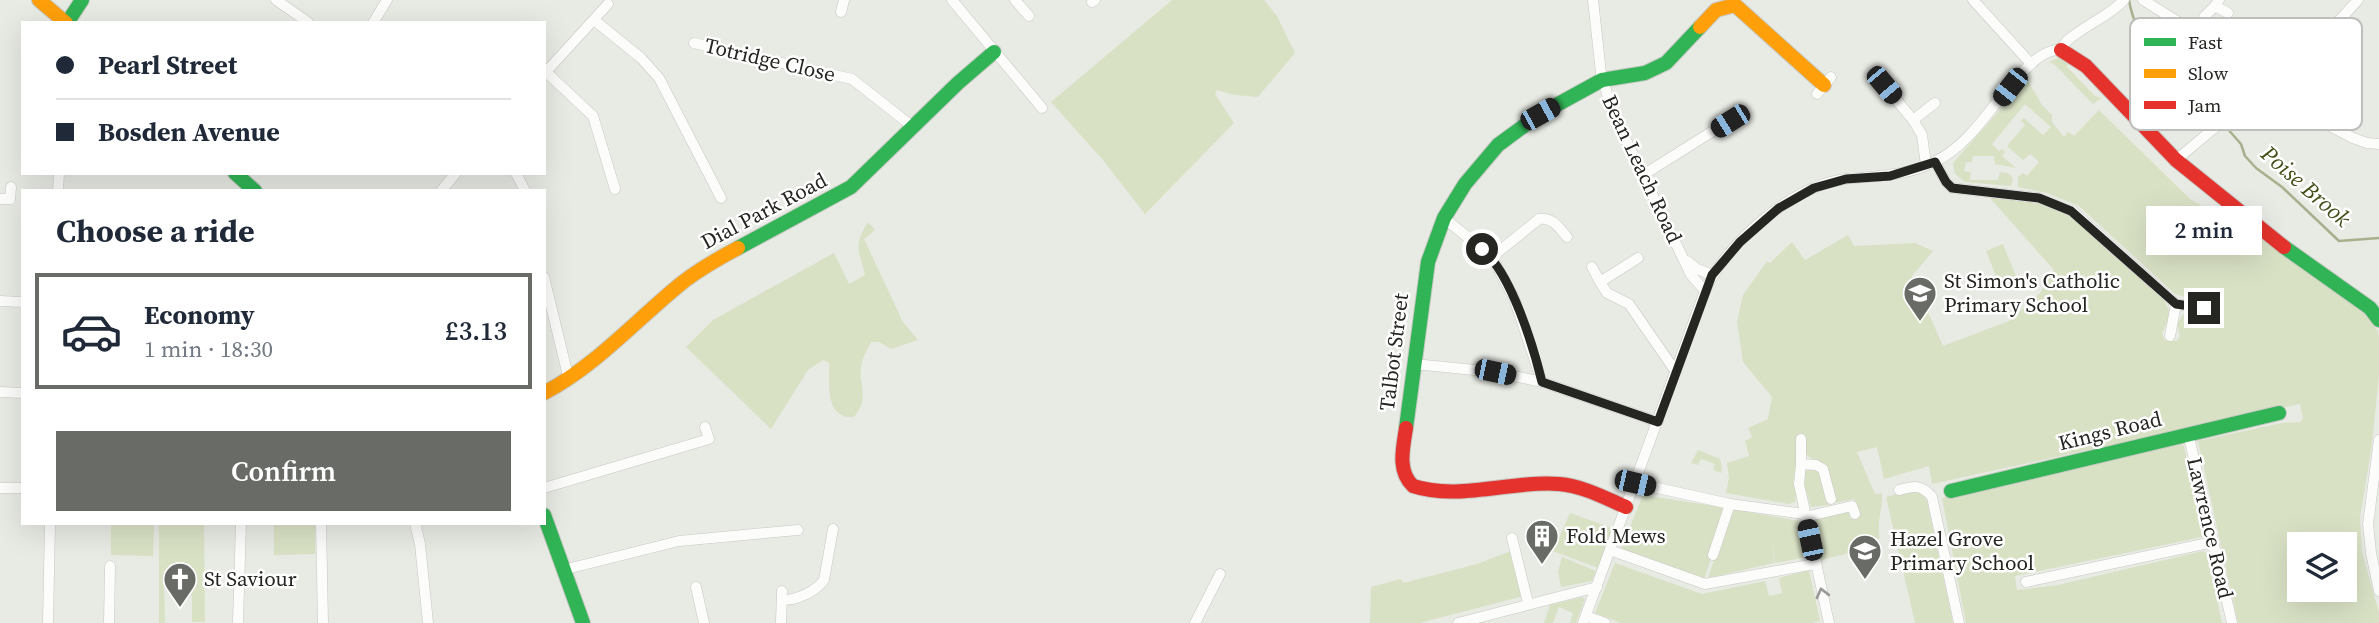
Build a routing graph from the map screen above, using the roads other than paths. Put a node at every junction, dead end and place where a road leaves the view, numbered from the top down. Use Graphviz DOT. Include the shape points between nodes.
graph roads {
  1 [pos="39,0"];
  2 [pos="82,0"];
  3 [pos="276,0"];
  4 [pos="387,0"];
  5 [pos="844,0"];
  6 [pos="952,0"];
  7 [pos="1015,0"];
  8 [pos="1593,0"];
  9 [pos="1973,0"];
  10 [pos="2124,0"];
  11 [pos="2358,0"];
  12 [pos="2148,1"];
  13 [pos="2217,3"];
  14 [pos="608,4"];
  15 [pos="841,12"];
  16 [pos="2228,13"];
  17 [pos="1029,16"];
  18 [pos="2204,17"];
  19 [pos="2174,18"];
  20 [pos="2342,18"];
  21 [pos="594,20"];
  22 [pos="64,21"];
  23 [pos="67,21"];
  24 [pos="306,21"];
  25 [pos="374,21"];
  26 [pos="694,43"];
  27 [pos="2061,50"];
  28 [pos="994,52"];
  29 [pos="2031,64"];
  30 [pos="546,72"];
  31 [pos="546,74"];
  32 [pos="1602,80"];
  33 [pos="1824,85"];
  34 [pos="1884,85"];
  35 [pos="1935,103"];
  36 [pos="1042,108"];
  37 [pos="2130,112"];
  38 [pos="1913,120"];
  39 [pos="1730,121"];
  40 [pos="913,127"];
  41 [pos="2147,130"];
  42 [pos="2212,130"];
  43 [pos="2338,130"];
  44 [pos="2379,144"];
  45 [pos="2176,160"];
  46 [pos="1931,164"];
  47 [pos="454,175"];
  48 [pos="1643,175"];
  49 [pos="11,187"];
  50 [pos="615,188"];
  51 [pos="443,189"];
  52 [pos="0,199"];
  53 [pos="721,199"];
  54 [pos="1444,218"];
  55 [pos="1567,237"];
  56 [pos="1682,255"];
  57 [pos="1492,257"];
  58 [pos="1638,258"];
  59 [pos="1592,267"];
  60 [pos="1712,275"];
  61 [pos="1600,282"];
  62 [pos="546,285"];
  63 [pos="1705,291"];
  64 [pos="0,301"];
  65 [pos="21,302"];
  66 [pos="2176,304"];
  67 [pos="2204,308"];
  68 [pos="2379,320"];
  69 [pos="2170,336"];
  70 [pos="1414,364"];
  71 [pos="1676,372"];
  72 [pos="569,380"];
  73 [pos="1542,382"];
  74 [pos="0,392"];
  75 [pos="546,392"];
  76 [pos="21,393"];
  77 [pos="2279,413"];
  78 [pos="1658,422"];
  79 [pos="705,427"];
  80 [pos="2188,433"];
  81 [pos="1801,439"];
  82 [pos="2379,440"];
  83 [pos="1801,464"];
  84 [pos="1635,483"];
  85 [pos="546,487"];
  86 [pos="0,488"];
  87 [pos="21,488"];
  88 [pos="1899,489"];
  89 [pos="1951,491"];
  90 [pos="1831,499"];
  91 [pos="1730,504"];
  92 [pos="1626,507"];
  93 [pos="1855,514"];
  94 [pos="1804,515"];
  95 [pos="546,522"];
  96 [pos="50,525"];
  97 [pos="241,525"];
  98 [pos="321,525"];
  99 [pos="415,525"];
  100 [pos="833,529"];
  101 [pos="798,530"];
  102 [pos="1512,538"];
  103 [pos="2213,542"];
  104 [pos="1610,550"];
  105 [pos="1713,555"];
  106 [pos="1815,564"];
  107 [pos="110,566"];
  108 [pos="562,570"];
  109 [pos="1220,574"];
  110 [pos="2025,582"];
  111 [pos="696,587"];
  112 [pos="1597,587"];
  113 [pos="2379,590"];
  114 [pos="1528,603"];
  115 [pos="1584,619"];
  116 [pos="48,623"];
  117 [pos="108,623"];
  118 [pos="239,623"];
  119 [pos="323,623"];
  120 [pos="428,623"];
  121 [pos="583,623"];
  122 [pos="704,623"];
  123 [pos="781,623"];
  124 [pos="1195,623"];
  125 [pos="1458,623"];
  126 [pos="1605,623"];
  127 [pos="1829,623"];
  128 [pos="1959,623"];
  129 [pos="2232,623"];
  1 -- 22 [label="street"];
  2 -- 23 [label="street"];
  3 -- 24 [label="street"];
  4 -- 25 [label="street"];
  5 -- 15 [label="street"];
  6 -- 28 [label="street"];
  7 -- 17 [label="street"];
  8 -- 32 [label="street, Bean Leach Road"];
  9 -- 29 [label="street"];
  10 -- 27 [label="street" via="2070,38"];
  11 -- 20 [label="street"];
  12 -- 19 [label="street"];
  13 -- 16 [label="street"];
  13 -- 18 [label="street"];
  14 -- 21 [label="street"];
  21 -- 30 [label="street"];
  21 -- 53 [label="street" via="659,78"];
  26 -- 40 [label="street, Totridge Close" via="852,79"];
  27 -- 29 [label="street" via="2044,54"];
  27 -- 37 [label="street" via="2086,66"];
  28 -- 36 [label="street"];
  28 -- 40 [label="street, Dial Park Road"];
  29 -- 46 [label="street" via="1977,129"];
  31 -- 50 [label="street" via="593,116"];
  32 -- 33 [label="street, Talbot Street" via="1656,70 1717,10 1735,5"];
  32 -- 48 [label="street, Bean Leach Road"];
  32 -- 54 [label="street, Talbot Street" via="1540,114 1498,145"];
  34 -- 38 [label="street"];
  35 -- 38 [label="street"];
  38 -- 46 [label="street"];
  39 -- 48 [label="street"];
  40 -- 72 [label="street, Dial Park Road" via="840,194 684,281"];
  41 -- 45 [label="street"];
  42 -- 45 [label="street"];
  43 -- 44 [label="street"];
  45 -- 68 [label="street" via="2271,237 2370,308"];
  46 -- 60 [label="street" via="1890,176 1846,179 1814,188 1759,224"];
  46 -- 66 [label="street" via="1952,188 2039,198 2071,211"];
  47 -- 51 [label="street"];
  48 -- 56 [label="street, Bean Leach Road"];
  49 -- 52 [label="street" via="10,199"];
  54 -- 57 [label="street"];
  54 -- 70 [label="street, Talbot Street" via="1428,262"];
  55 -- 57 [label="street" via="1553,221 1539,219"];
  56 -- 60 [label="street, Bean Leach Road"];
  56 -- 63 [label="street, Bean Leach Road"];
  57 -- 73 [label="street" via="1514,298"];
  58 -- 61 [label="street"];
  59 -- 61 [label="street"];
  60 -- 63 [label="street"];
  61 -- 71 [label="street" via="1607,293 1629,304"];
  62 -- 72 [label="street"];
  63 -- 71 [label="street"];
  64 -- 65 [label="street"];
  66 -- 67 [label="street"];
  66 -- 69 [label="street"];
  70 -- 73 [label="street"];
  70 -- 92 [label="street, Talbot Street" via="1402,457 1403,471 1414,487 1445,491 1560,484"];
  71 -- 78 [label="street"];
  72 -- 75 [label="street, Dial Park Road"];
  73 -- 78 [label="street"];
  74 -- 76 [label="street"];
  77 -- 80 [label="street, Kings Road"];
  78 -- 84 [label="street"];
  79 -- 85 [label="street" via="709,439"];
  80 -- 89 [label="street, Kings Road"];
  80 -- 103 [label="street, Lawrence Road"];
  81 -- 83 [label="street"];
  82 -- 113 [label="street" via="2368,524"];
  83 -- 90 [label="street" via="1823,469"];
  83 -- 94 [label="street" via="1798,484"];
  84 -- 91 [label="street"];
  84 -- 92 [label="street"];
  86 -- 87 [label="street"];
  88 -- 128 [label="street" via="1917,485 1931,497"];
  91 -- 94 [label="street"];
  91 -- 105 [label="street"];
  92 -- 104 [label="street"];
  93 -- 94 [label="street" via="1852,506"];
  94 -- 106 [label="street"];
  95 -- 108 [label="street"];
  96 -- 116 [label="street"];
  97 -- 118 [label="street"];
  98 -- 119 [label="street"];
  99 -- 120 [label="street"];
  100 -- 123 [label="street" via="824,580 791,600 782,595"];
  101 -- 108 [label="street" via="679,541"];
  102 -- 114 [label="street"];
  103 -- 110 [label="street"];
  103 -- 129 [label="street, Lawrence Road"];
  104 -- 106 [label="street" via="1704,584"];
  104 -- 112 [label="street"];
  127 -- 106 [label="street, one-way"];
  107 -- 117 [label="street"];
  108 -- 121 [label="street"];
  109 -- 124 [label="street"];
  111 -- 122 [label="street"];
  112 -- 114 [label="street"];
  112 -- 115 [label="street"];
  114 -- 125 [label="street"];
  115 -- 126 [label="street"];
}
